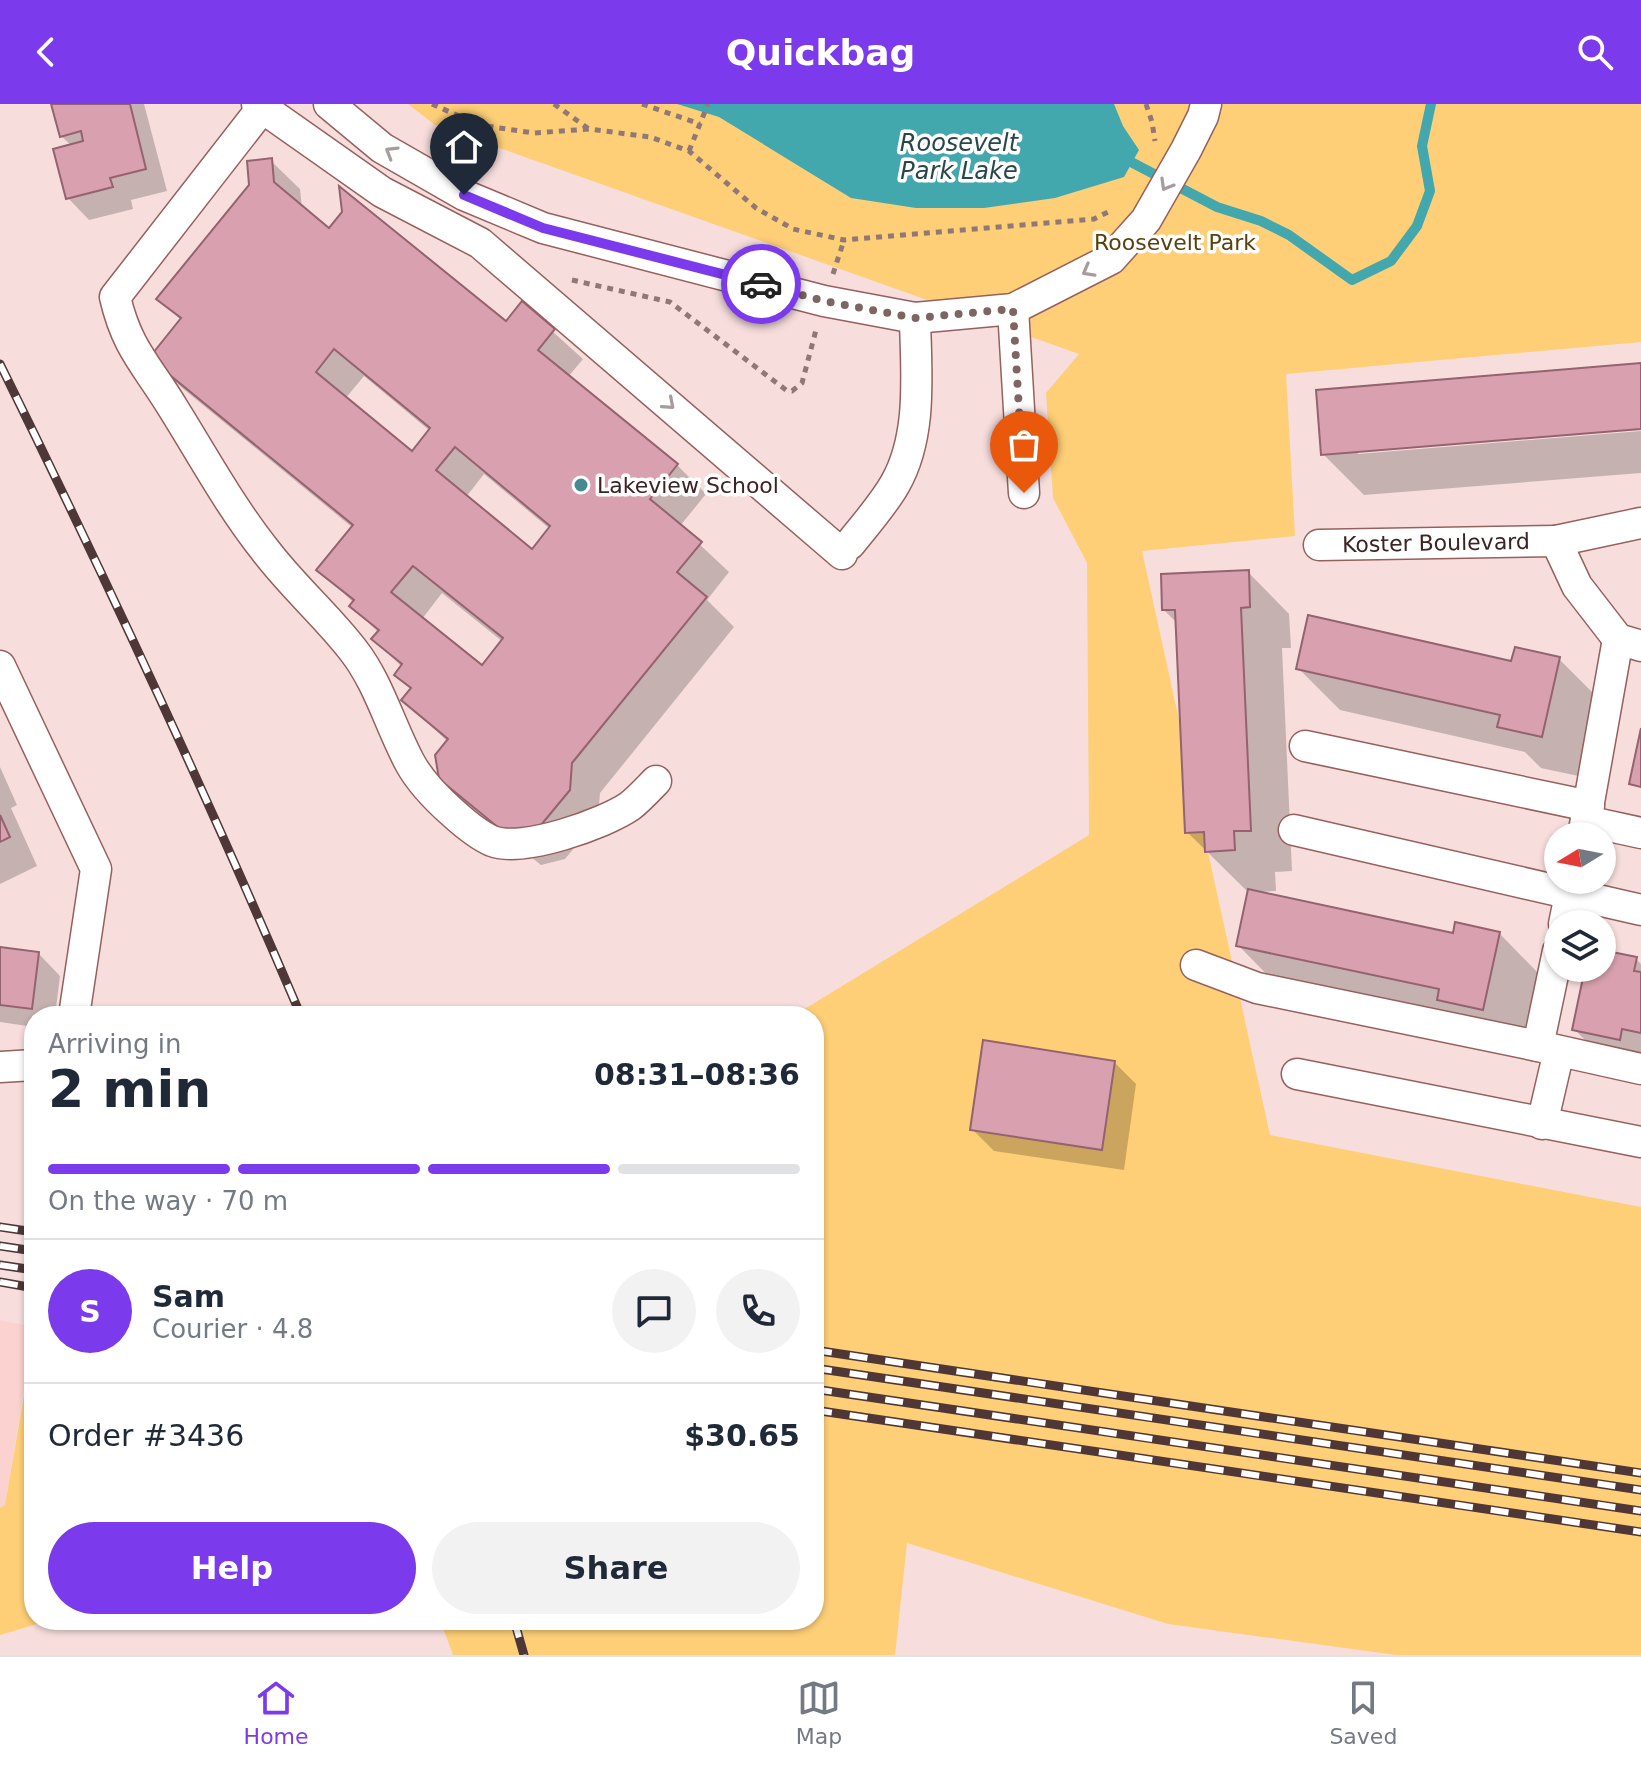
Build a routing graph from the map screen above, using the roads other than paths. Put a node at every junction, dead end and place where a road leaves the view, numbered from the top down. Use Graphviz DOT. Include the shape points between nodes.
graph roads {
  1 [pos="329,104"];
  2 [pos="1206,104"];
  3 [pos="259,106"];
  4 [pos="1013,309"];
  5 [pos="915,318"];
  6 [pos="1024,493"];
  7 [pos="1641,523"];
  8 [pos="1556,541"];
  9 [pos="1319,545"];
  10 [pos="1629,642"];
  11 [pos="0,666"];
  12 [pos="1305,746"];
  13 [pos="656,781"];
  14 [pos="1586,821"];
  15 [pos="1294,830"];
  16 [pos="1641,833"];
  17 [pos="1544,880"];
  18 [pos="1595,894"];
  19 [pos="1641,910"];
  20 [pos="1196,965"];
  21 [pos="1555,982"];
  22 [pos="75,1006"];
  23 [pos="1548,1048"];
  24 [pos="24,1066"];
  25 [pos="0,1067"];
  26 [pos="1641,1069"];
  27 [pos="1297,1074"];
  28 [pos="1542,1124"];
  29 [pos="1641,1142"];
  5 -- 1 [label="street, one-way" via="824,301 543,228 464,195 382,148"];
  2 -- 4 [label="street, one-way" via="1203,116 1171,151 1111,259"];
  3 -- 5 [label="street, one-way" via="382,192 480,243 846,549 896,483 911,441"];
  3 -- 13 [label="street" via="115,297 134,353 265,550 371,675 411,765 429,792 461,820 503,845 526,842 600,823"];
  4 -- 5 [label="street"];
  4 -- 6 [label="street"];
  7 -- 8 [label="street"];
  8 -- 9 [label="street, Koster Boulevard"];
  8 -- 10 [label="street, Koster Boulevard" via="1577,586"];
  10 -- 14 [label="street"];
  11 -- 22 [label="street" via="96,869"];
  12 -- 14 [label="street"];
  14 -- 16 [label="street"];
  15 -- 17 [label="street"];
  18 -- 19 [label="street"];
  20 -- 23 [label="street" via="1257,988"];
  21 -- 23 [label="street"];
  23 -- 26 [label="street"];
  23 -- 28 [label="street"];
  24 -- 25 [label="street"];
  27 -- 28 [label="street"];
  28 -- 29 [label="street"];
}
